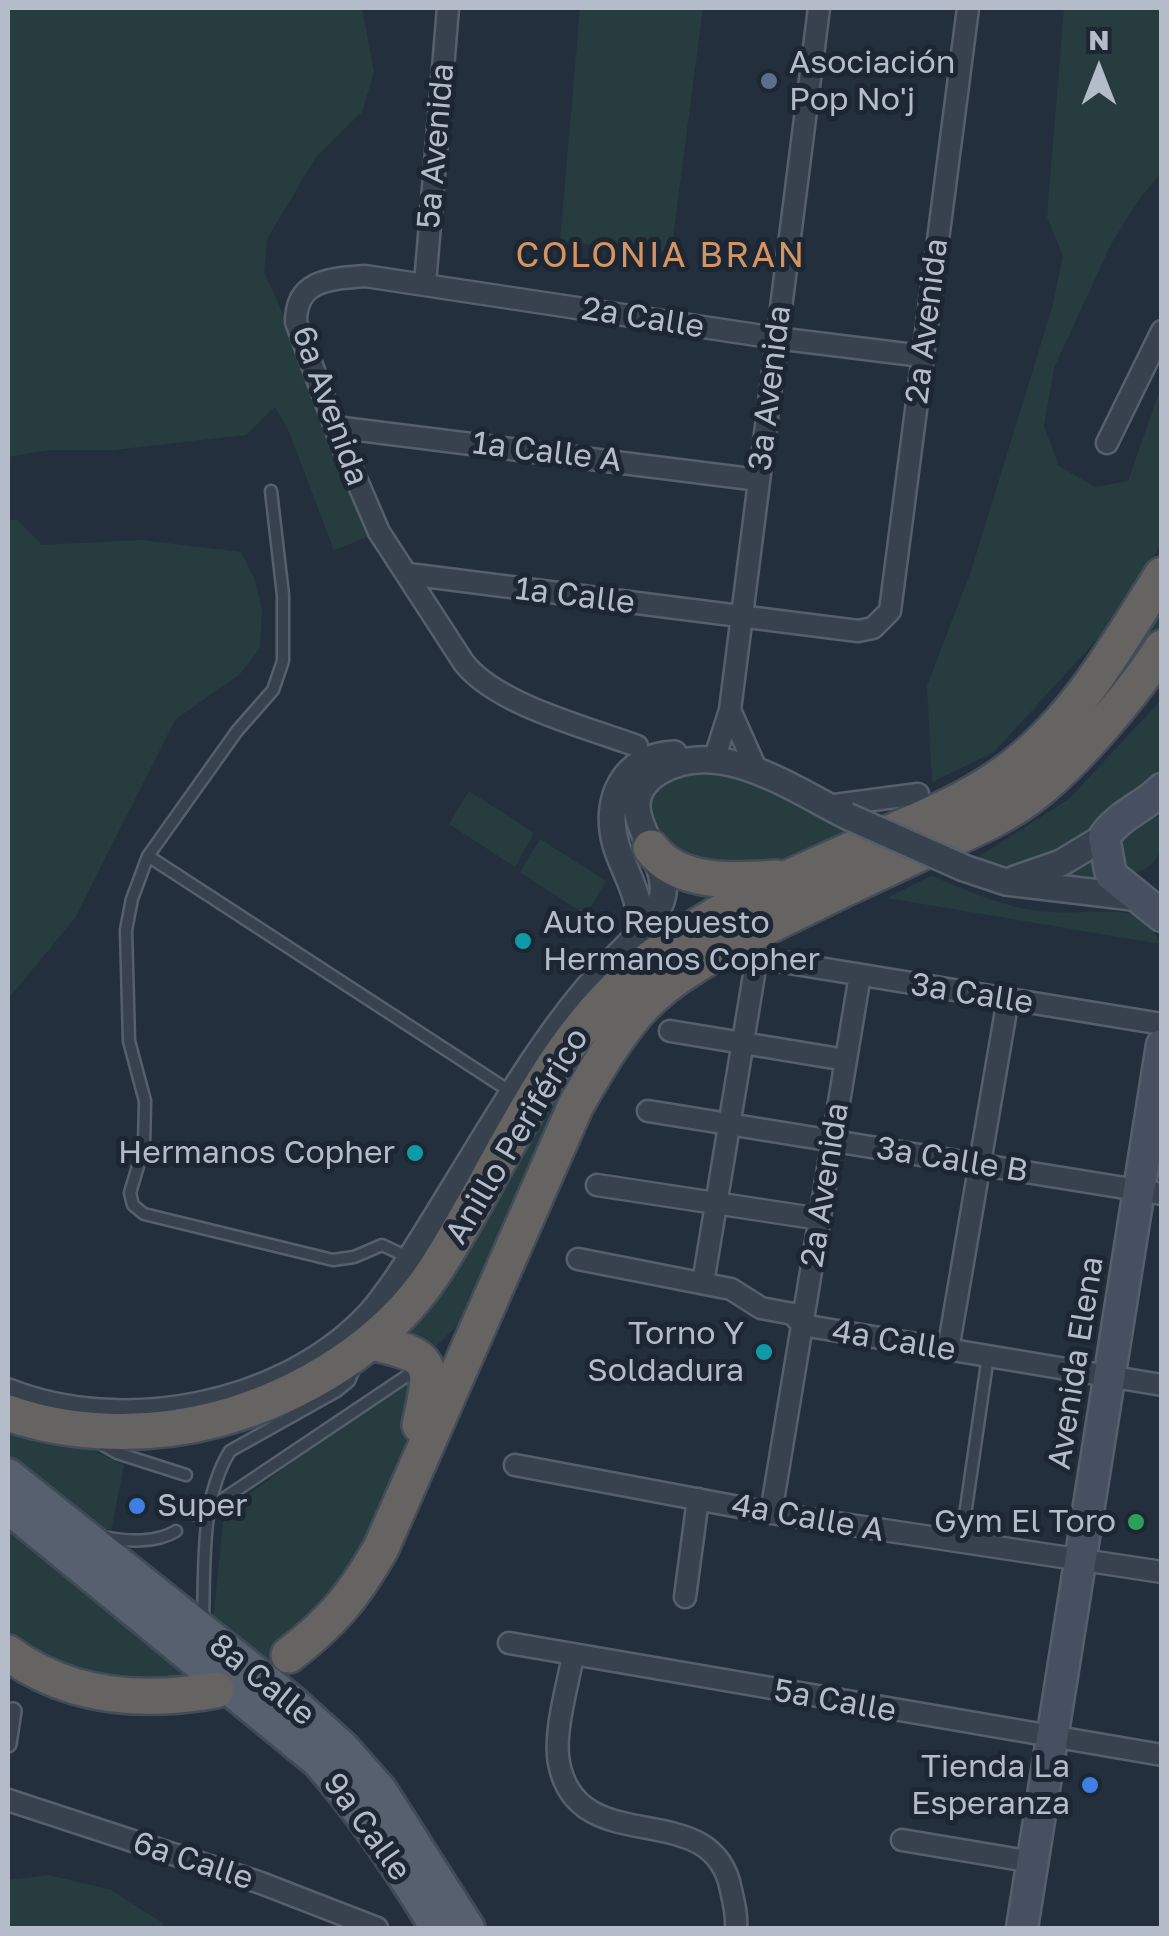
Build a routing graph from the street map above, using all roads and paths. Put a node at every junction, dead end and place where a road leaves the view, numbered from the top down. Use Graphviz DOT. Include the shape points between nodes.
graph roads {
  1 [pos="448,8"];
  2 [pos="819,8"];
  3 [pos="968,8"];
  4 [pos="364,276"];
  5 [pos="424,284"];
  6 [pos="1162,331"];
  7 [pos="776,338"];
  8 [pos="922,356"];
  9 [pos="335,427"];
  10 [pos="1107,443"];
  11 [pos="759,480"];
  12 [pos="271,491"];
  13 [pos="408,574"];
  14 [pos="1162,575"];
  15 [pos="742,618"];
  16 [pos="874,628"];
  17 [pos="1162,648"];
  18 [pos="730,710"];
  19 [pos="637,746"];
  20 [pos="702,760"];
  21 [pos="758,773"];
  22 [pos="918,794"];
  23 [pos="1158,798"];
  24 [pos="837,811"];
  25 [pos="1104,836"];
  26 [pos="651,848"];
  27 [pos="148,856"];
  28 [pos="792,876"];
  29 [pos="1006,882"];
  30 [pos="1155,900"];
  31 [pos="640,937"];
  32 [pos="784,962"];
  33 [pos="860,975"];
  34 [pos="754,976"];
  35 [pos="1008,1000"];
  36 [pos="1162,1024"];
  37 [pos="670,1031"];
  38 [pos="743,1043"];
  39 [pos="1162,1045"];
  40 [pos="846,1060"];
  41 [pos="514,1095"];
  42 [pos="648,1111"];
  43 [pos="730,1123"];
  44 [pos="832,1140"];
  45 [pos="979,1164"];
  46 [pos="597,1185"];
  47 [pos="1150,1192"];
  48 [pos="716,1204"];
  49 [pos="820,1219"];
  50 [pos="578,1259"];
  51 [pos="422,1266"];
  52 [pos="703,1283"];
  53 [pos="486,1311"];
  54 [pos="802,1325"];
  55 [pos="368,1343"];
  56 [pos="948,1350"];
  57 [pos="988,1356"];
  58 [pos="425,1364"];
  59 [pos="1110,1377"];
  60 [pos="1162,1385"];
  61 [pos="8,1392"];
  62 [pos="8,1412"];
  63 [pos="76,1429"];
  64 [pos="515,1464"];
  65 [pos="8,1475"];
  66 [pos="186,1475"];
  67 [pos="406,1494"];
  68 [pos="698,1499"];
  69 [pos="212,1506"];
  70 [pos="8,1507"];
  71 [pos="771,1514"];
  72 [pos="198,1516"];
  73 [pos="74,1528"];
  74 [pos="176,1530"];
  75 [pos="1080,1542"];
  76 [pos="961,1543"];
  77 [pos="1162,1572"];
  78 [pos="685,1597"];
  79 [pos="202,1632"];
  80 [pos="509,1643"];
  81 [pos="8,1653"];
  82 [pos="289,1655"];
  83 [pos="573,1655"];
  84 [pos="216,1690"];
  85 [pos="13,1711"];
  86 [pos="1052,1739"];
  87 [pos="8,1744"];
  88 [pos="1162,1756"];
  89 [pos="8,1800"];
  90 [pos="902,1840"];
  91 [pos="1034,1862"];
  92 [pos="377,1928"];
  93 [pos="434,1928"];
  94 [pos="468,1928"];
  95 [pos="736,1928"];
  96 [pos="1022,1928"];
  1 -- 5 [label="street, 5a Avenida"];
  2 -- 7 [label="street, 3a Avenida"];
  3 -- 8 [label="street, 2a Avenida"];
  4 -- 5 [label="street, 2a Calle"];
  4 -- 9 [label="street, 6a Avenida" via="320,281 296,307"];
  5 -- 7 [label="street, 2a Calle"];
  6 -- 10 [label="street"];
  7 -- 8 [label="street, 2a Calle"];
  7 -- 11 [label="street, 3a Avenida"];
  8 -- 16 [label="street, 2a Avenida" via="890,610"];
  9 -- 11 [label="street, 1a Calle A"];
  9 -- 13 [label="street, 6a Avenida" via="379,532"];
  11 -- 15 [label="street, 3a Avenida"];
  12 -- 27 [label="lane" via="283,661 273,690"];
  13 -- 15 [label="street, 1a Calle"];
  13 -- 19 [label="street" via="477,680 502,696"];
  14 -- 28 [label="highway, Anillo Periférico" via="1054,732 1012,768 967,798"];
  15 -- 16 [label="street, 1a Calle"];
  15 -- 18 [label="street, 3a Avenida"];
  17 -- 53 [label="highway, Anillo Periférico" via="1037,792 722,950 641,1009 576,1105"];
  18 -- 20 [label="street, 3a Avenida"];
  18 -- 21 [label="street"];
  20 -- 21 [label="street"];
  20 -- 26 [label="street" via="655,774 640,792 639,823"];
  20 -- 31 [label="street" via="651,757 625,775 615,794 614,838 638,902"];
  21 -- 24 [label="street"];
  22 -- 24 [label="street"];
  23 -- 25 [label="main road"];
  24 -- 29 [label="street, bridge"];
  25 -- 29 [label="street" via="1061,863"];
  25 -- 30 [label="main road" via="1110,875"];
  26 -- 28 [label="highway" via="670,866 702,876"];
  26 -- 31 [label="street" via="663,891"];
  27 -- 41 [label="lane"];
  27 -- 51 [label="lane" via="126,930 129,1042 145,1101 144,1146 130,1193 134,1205 144,1214 333,1260 382,1245"];
  28 -- 31 [label="highway" via="716,896"];
  28 -- 51 [label="highway, Anillo Periférico" via="694,928 637,970 588,1020"];
  29 -- 30 [label="street"];
  31 -- 41 [label="street, Anillo Periférico" via="588,988"];
  32 -- 33 [label="street, 3a Calle"];
  33 -- 35 [label="street, 3a Calle"];
  33 -- 40 [label="street, 2a Avenida"];
  34 -- 38 [label="street"];
  35 -- 36 [label="street, 3a Calle"];
  35 -- 45 [label="street"];
  37 -- 38 [label="street"];
  38 -- 40 [label="street"];
  38 -- 43 [label="street"];
  39 -- 47 [label="main road, Avenida Elena"];
  40 -- 44 [label="street, 2a Avenida"];
  41 -- 51 [label="street, Anillo Periférico"];
  42 -- 43 [label="street, 3a Calle B"];
  43 -- 44 [label="street, 3a Calle B"];
  43 -- 48 [label="street"];
  44 -- 45 [label="street, 3a Calle B"];
  44 -- 49 [label="street, 2a Avenida"];
  45 -- 47 [label="street, 3a Calle B"];
  45 -- 56 [label="street"];
  46 -- 48 [label="street"];
  47 -- 59 [label="main road, Avenida Elena"];
  48 -- 49 [label="street"];
  48 -- 52 [label="street"];
  49 -- 54 [label="street, 2a Avenida"];
  50 -- 52 [label="street, 4a Calle"];
  51 -- 55 [label="highway, Anillo Periférico" via="395,1320"];
  51 -- 61 [label="street, Anillo Periférico" via="345,1338 239,1395 171,1410 94,1414"];
  52 -- 54 [label="street, 4a Calle" via="792,1314"];
  53 -- 58 [label="highway"];
  53 -- 67 [label="highway, Anillo Periférico"];
  54 -- 56 [label="street, 4a Calle"];
  54 -- 71 [label="street, 2a Avenida"];
  55 -- 58 [label="highway" via="407,1350"];
  55 -- 63 [label="highway, Anillo Periférico" via="297,1389 231,1415 154,1430"];
  55 -- 69 [label="lane" via="338,1391 230,1451 211,1477"];
  56 -- 57 [label="street, 4a Calle"];
  57 -- 59 [label="street, 4a Calle"];
  57 -- 76 [label="lane"];
  58 -- 67 [label="highway" via="430,1379"];
  58 -- 69 [label="lane"];
  59 -- 60 [label="street, 4a Calle"];
  59 -- 75 [label="main road, Avenida Elena"];
  62 -- 63 [label="highway, Anillo Periférico"];
  63 -- 66 [label="lane" via="117,1453"];
  64 -- 68 [label="street, 4a Calle A"];
  65 -- 73 [label="main road, 8a Calle"];
  67 -- 82 [label="highway, Anillo Periférico" via="356,1591"];
  68 -- 71 [label="street, 4a Calle A"];
  68 -- 78 [label="street"];
  69 -- 72 [label="lane"];
  69 -- 79 [label="lane"];
  70 -- 93 [label="main road, 9a Calle" via="319,1762 394,1859"];
  71 -- 76 [label="street, 4a Calle A"];
  73 -- 74 [label="lane" via="136,1540 165,1538"];
  73 -- 79 [label="main road, 8a Calle"];
  75 -- 76 [label="street, 4a Calle A" via="1042,1551"];
  75 -- 77 [label="street, 4a Calle A"];
  75 -- 86 [label="main road, Avenida Elena"];
  79 -- 94 [label="main road, 8a Calle" via="343,1748 380,1790"];
  80 -- 83 [label="street, 5a Calle"];
  81 -- 84 [label="highway" via="93,1692 138,1698"];
  83 -- 86 [label="street, 5a Calle"];
  83 -- 95 [label="street" via="558,1761 567,1788 606,1821 703,1844 723,1863"];
  85 -- 87 [label="street"];
  86 -- 88 [label="street, 5a Calle"];
  86 -- 91 [label="main road, Avenida Elena"];
  89 -- 92 [label="street, 6a Calle"];
  90 -- 91 [label="street"];
  91 -- 96 [label="main road, Avenida Elena"];
}
